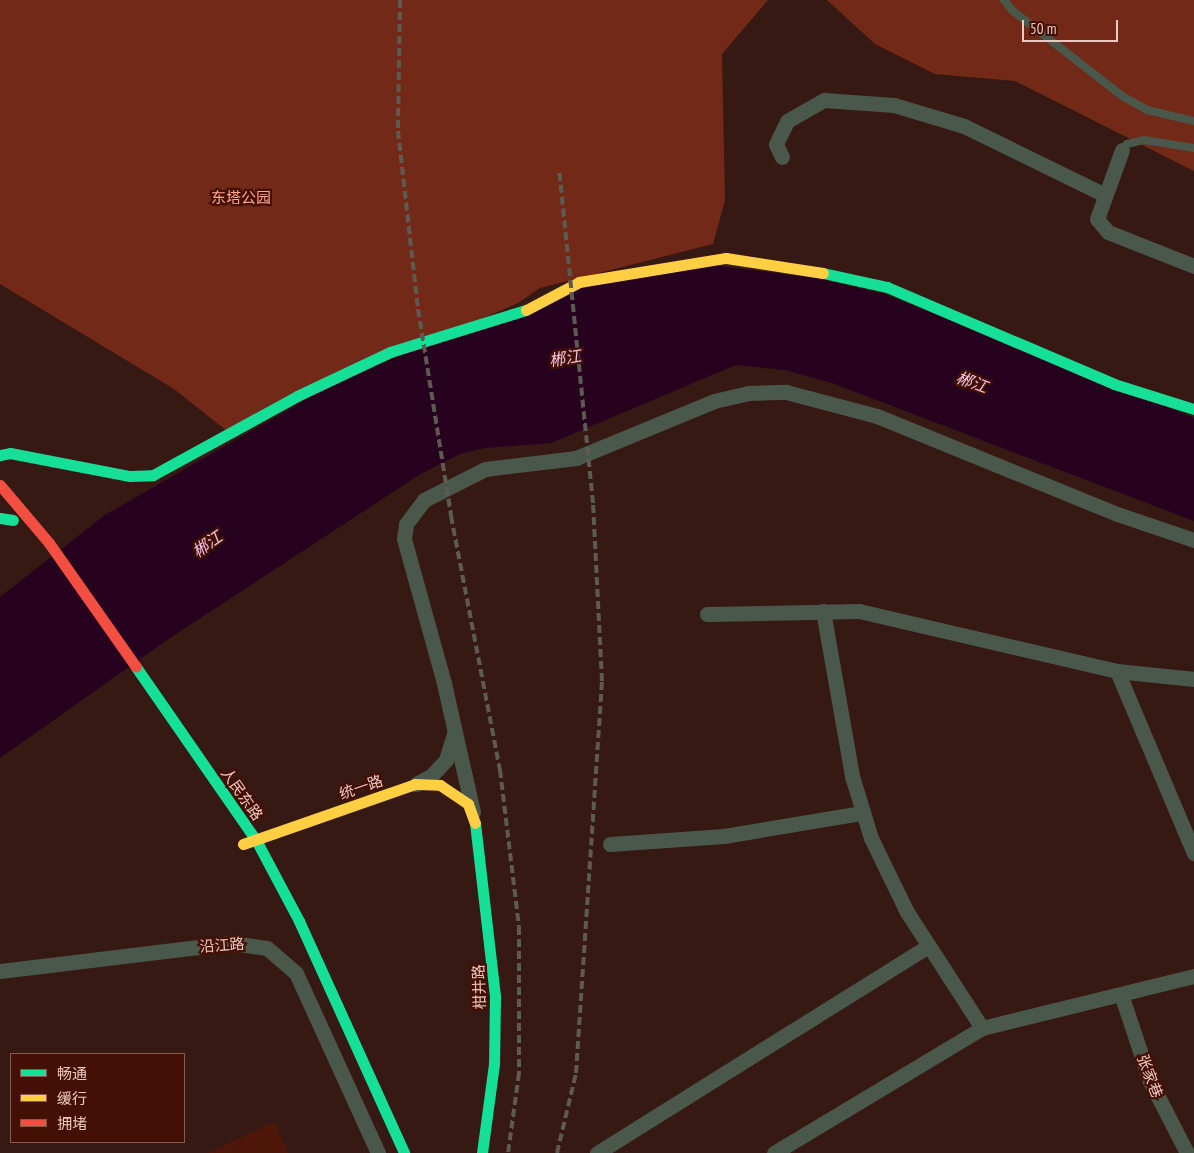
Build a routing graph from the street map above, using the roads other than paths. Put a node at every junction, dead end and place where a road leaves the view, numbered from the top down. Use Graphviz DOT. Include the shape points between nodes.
graph roads {
  1 [pos="1004,0"];
  2 [pos="1194,121"];
  3 [pos="1194,148"];
  4 [pos="1122,150"];
  5 [pos="782,157"];
  6 [pos="1105,195"];
  7 [pos="1194,266"];
  8 [pos="1194,409"];
  9 [pos="0,455"];
  10 [pos="0,484"];
  11 [pos="6,497"];
  12 [pos="0,506"];
  13 [pos="0,518"];
  14 [pos="14,520"];
  15 [pos="1194,540"];
  16 [pos="32,543"];
  17 [pos="823,611"];
  18 [pos="708,614"];
  19 [pos="1116,671"];
  20 [pos="1194,679"];
  21 [pos="453,719"];
  22 [pos="414,784"];
  23 [pos="862,812"];
  24 [pos="475,820"];
  25 [pos="232,828"];
  26 [pos="256,840"];
  27 [pos="243,844"];
  28 [pos="610,844"];
  29 [pos="1194,853"];
  30 [pos="274,903"];
  31 [pos="928,946"];
  32 [pos="303,963"];
  33 [pos="0,971"];
  34 [pos="1194,976"];
  35 [pos="1121,994"];
  36 [pos="982,1028"];
  37 [pos="378,1153"];
  38 [pos="390,1153"];
  39 [pos="404,1153"];
  40 [pos="482,1153"];
  41 [pos="597,1153"];
  42 [pos="774,1153"];
  43 [pos="1188,1153"];
  1 -- 2 [label="lane" via="1012,11 1122,96 1147,110"];
  3 -- 4 [label="lane" via="1144,140 1127,144"];
  4 -- 6 [label="street"];
  5 -- 6 [label="street" via="776,144 787,121 824,100 894,105 964,126"];
  6 -- 7 [label="street" via="1097,219 1108,232"];
  8 -- 9 [label="street" via="1114,384 887,287 833,274 726,258 579,282 519,314 390,352 297,396 153,476 130,476 10,453"];
  10 -- 11 [label="street, 人民东路"];
  11 -- 26 [label="street, 人民东路" via="48,543"];
  12 -- 14 [label="street"];
  13 -- 14 [label="street"];
  14 -- 16 [label="street"];
  15 -- 21 [label="street" via="1118,514 846,405 786,392 739,395 684,412 576,458 485,469 436,492 414,510 406,524 407,558"];
  17 -- 18 [label="street"];
  17 -- 19 [label="street" via="891,615"];
  17 -- 23 [label="street" via="852,776"];
  19 -- 20 [label="street"];
  19 -- 29 [label="street"];
  21 -- 22 [label="street" via="454,736 446,760 432,775"];
  21 -- 24 [label="street"];
  22 -- 24 [label="street, 统一路" via="448,788 462,798"];
  22 -- 26 [label="street, 统一路"];
  23 -- 28 [label="street" via="724,836"];
  23 -- 31 [label="street" via="894,888"];
  24 -- 40 [label="street, 柑井路" via="495,996 493,1072"];
  25 -- 27 [label="street, 人民东路"];
  26 -- 27 [label="street, 统一路"];
  26 -- 39 [label="street, 人民东路" via="298,921"];
  27 -- 30 [label="street, 人民东路"];
  31 -- 36 [label="street"];
  31 -- 41 [label="street"];
  32 -- 38 [label="street"];
  33 -- 37 [label="street, 沿江路" via="231,942 267,948 296,973"];
  34 -- 35 [label="street"];
  35 -- 36 [label="street"];
  35 -- 43 [label="street, 张家巷" via="1150,1081"];
  36 -- 42 [label="street"];
}
